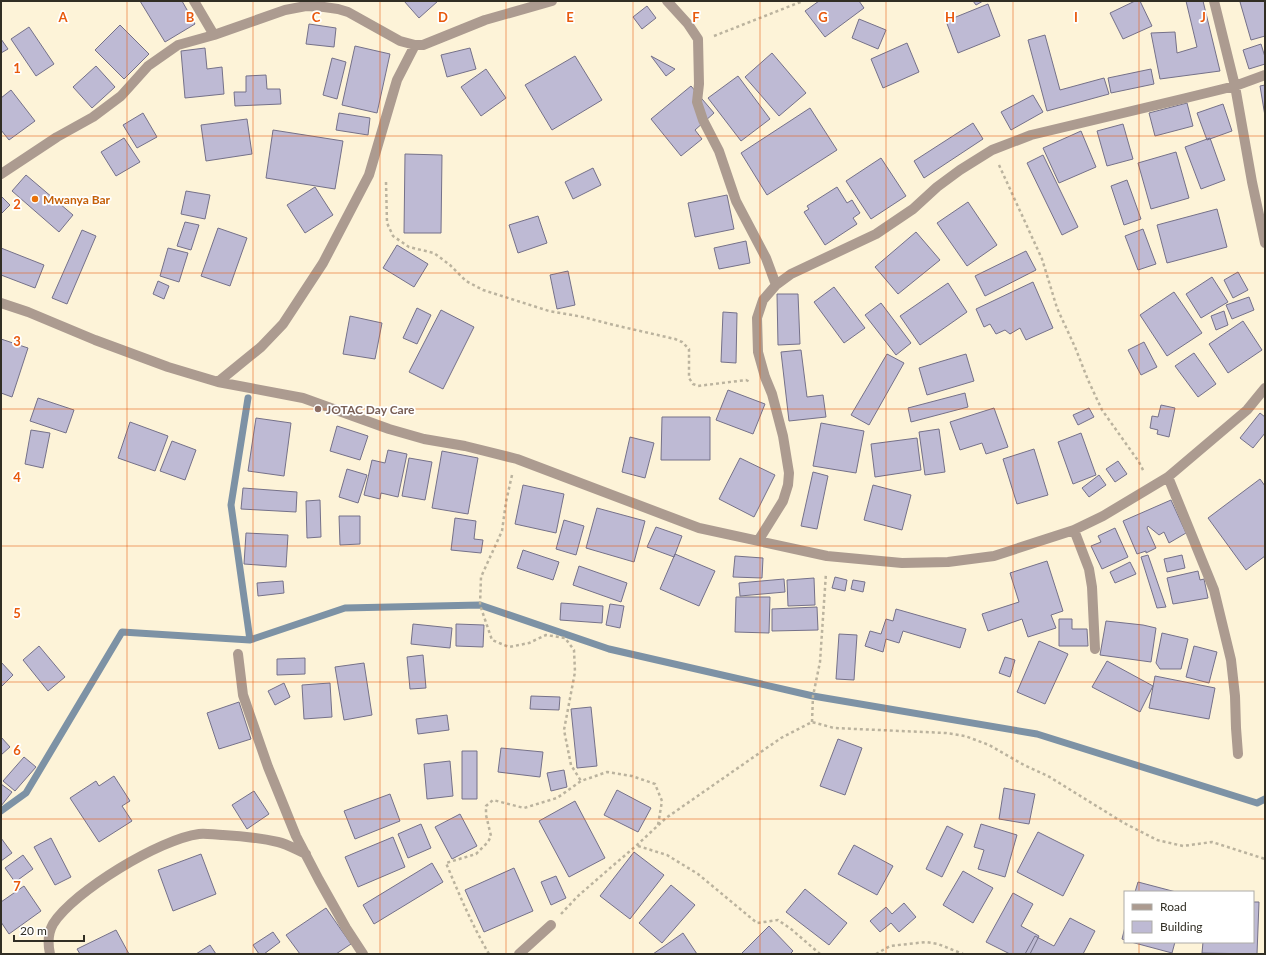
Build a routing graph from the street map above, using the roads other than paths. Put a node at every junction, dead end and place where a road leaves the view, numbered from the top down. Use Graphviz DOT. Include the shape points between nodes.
graph roads {
  1 [pos="194,1"];
  2 [pos="552,1"];
  3 [pos="667,1"];
  4 [pos="1214,1"];
  5 [pos="309,4"];
  6 [pos="214,35"];
  7 [pos="414,45"];
  8 [pos="1265,75"];
  9 [pos="1235,86"];
  10 [pos="1,174"];
  11 [pos="1265,243"];
  12 [pos="776,285"];
  13 [pos="1,303"];
  14 [pos="218,382"];
  15 [pos="1265,388"];
  16 [pos="1168,477"];
  17 [pos="1074,530"];
  18 [pos="758,541"];
  19 [pos="1095,649"];
  20 [pos="238,654"];
  21 [pos="1238,754"];
  22 [pos="306,854"];
  23 [pos="551,925"];
  24 [pos="50,954"];
  25 [pos="363,954"];
  26 [pos="519,954"];
  1 -- 6 [label="street"];
  2 -- 7 [label="street" via="485,20 423,45"];
  3 -- 12 [label="street" via="698,39 697,102 702,120 719,151 736,201 766,258"];
  4 -- 9 [label="street"];
  5 -- 6 [label="street"];
  5 -- 7 [label="street" via="348,12 400,41"];
  6 -- 10 [label="street" via="178,45 148,66 121,96 93,117"];
  7 -- 14 [label="street" via="397,80 369,175 323,263 283,324"];
  8 -- 9 [label="street"];
  9 -- 11 [label="street"];
  9 -- 12 [label="street" via="1031,134 992,150 960,170 913,209 876,234 791,274"];
  12 -- 18 [label="street" via="763,300 757,318 758,352 784,442 789,479 783,501"];
  13 -- 14 [label="street" via="146,359"];
  14 -- 18 [label="street" via="303,398 389,429 510,458 699,528"];
  15 -- 16 [label="street" via="1247,410"];
  16 -- 17 [label="street" via="1103,516"];
  16 -- 21 [label="street" via="1214,590 1231,660"];
  17 -- 18 [label="street" via="994,556 948,562 902,562 827,556"];
  17 -- 19 [label="street" via="1089,569"];
  20 -- 22 [label="street" via="243,695 268,766 296,836"];
  22 -- 24 [label="street" via="279,842 245,836 200,834 179,839 156,848 108,875 68,906 52,926 48,945"];
  22 -- 25 [label="street"];
  23 -- 26 [label="street"];
}
